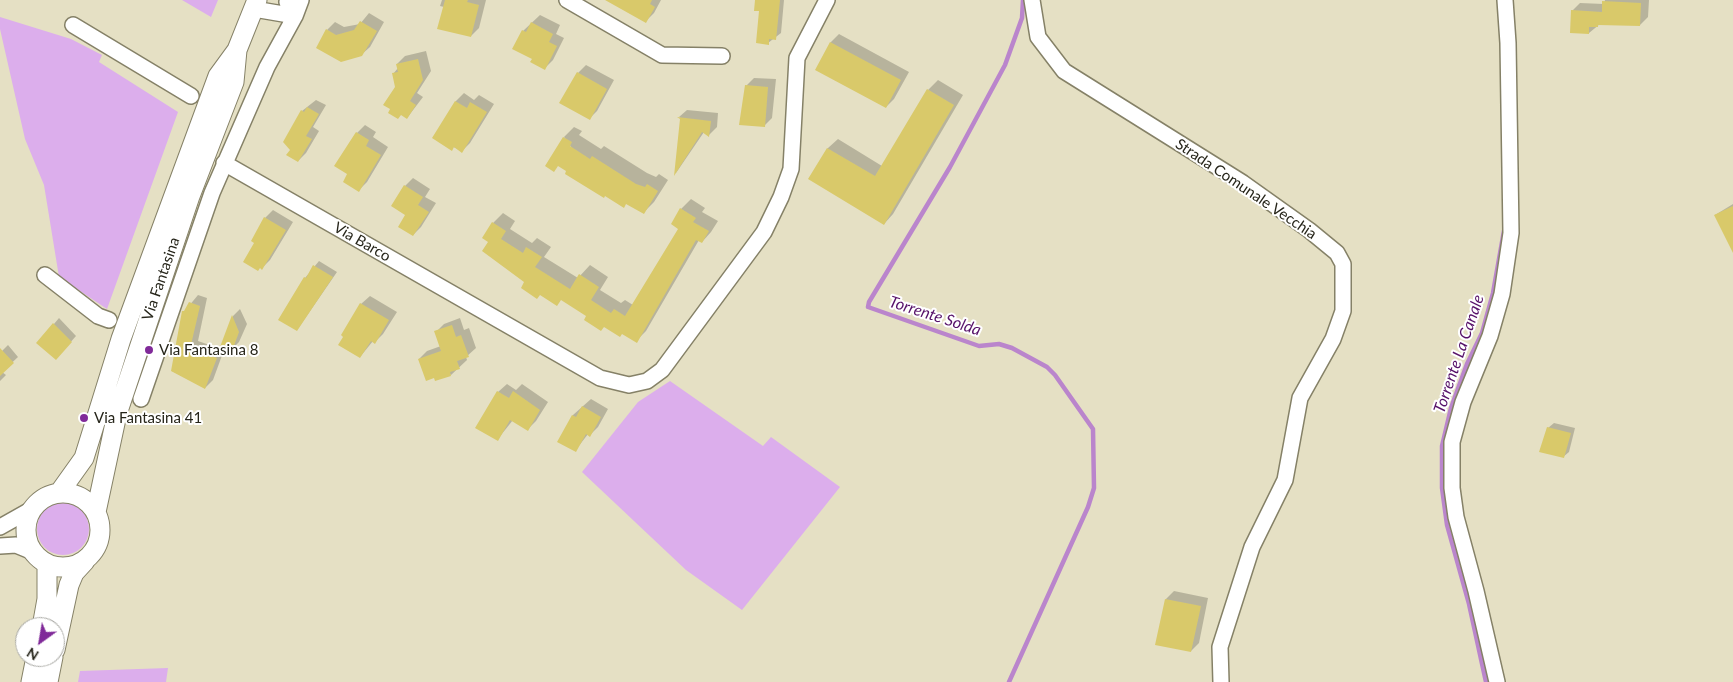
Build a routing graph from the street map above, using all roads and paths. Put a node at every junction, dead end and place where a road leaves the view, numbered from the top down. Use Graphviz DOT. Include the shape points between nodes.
graph roads {
  1 [pos="288,0"];
  2 [pos="301,0"];
  3 [pos="567,0"];
  4 [pos="826,0"];
  5 [pos="1032,0"];
  6 [pos="1505,0"];
  7 [pos="255,5"];
  8 [pos="295,16"];
  9 [pos="73,25"];
  10 [pos="237,50"];
  11 [pos="722,56"];
  12 [pos="190,96"];
  13 [pos="224,163"];
  14 [pos="45,275"];
  15 [pos="109,320"];
  16 [pos="141,399"];
  17 [pos="59,493"];
  18 [pos="32,509"];
  19 [pos="96,512"];
  20 [pos="0,527"];
  21 [pos="0,546"];
  22 [pos="40,558"];
  23 [pos="85,561"];
  24 [pos="44,617"];
  25 [pos="62,617"];
  26 [pos="34,667"];
  27 [pos="52,667"];
  28 [pos="31,682"];
  29 [pos="48,682"];
  30 [pos="1221,682"];
  31 [pos="1497,682"];
  1 -- 8 [label="street"];
  2 -- 8 [label="street"];
  3 -- 11 [label="street" via="662,55"];
  4 -- 13 [label="street, Via Barco" via="798,58 791,169 764,232 662,370 647,381 629,386 600,378"];
  5 -- 30 [label="street, Strada Comunale Vecchia" via="1038,37 1064,72 1243,183 1337,253 1343,264 1343,311 1333,338 1300,398 1284,480 1252,547 1220,647"];
  6 -- 31 [label="street" via="1510,234 1502,294 1492,330 1463,402 1452,442 1456,517"];
  7 -- 8 [label="street, Via Fantasina"];
  7 -- 10 [label="street, Via Fantasina"];
  8 -- 13 [label="street" via="267,67"];
  9 -- 12 [label="street"];
  10 -- 17 [label="street, Via Fantasina" via="218,76 211,94 121,339 84,458"];
  10 -- 19 [label="street, Via Fantasina" via="234,82 190,196 116,414"];
  13 -- 16 [label="street"];
  14 -- 15 [label="street" via="98,316"];
  17 -- 18 [label="street" via="46,496"];
  17 -- 19 [label="street" via="71,493 86,500"];
  18 -- 20 [label="street"];
  18 -- 22 [label="street" via="26,522 26,537"];
  19 -- 23 [label="street" via="101,528 97,547"];
  21 -- 22 [label="street" via="16,546"];
  22 -- 23 [label="street" via="63,567"];
  22 -- 24 [label="street" via="47,599"];
  23 -- 25 [label="street" via="69,585"];
  26 -- 28 [label="street"];
  27 -- 29 [label="street"];
}
